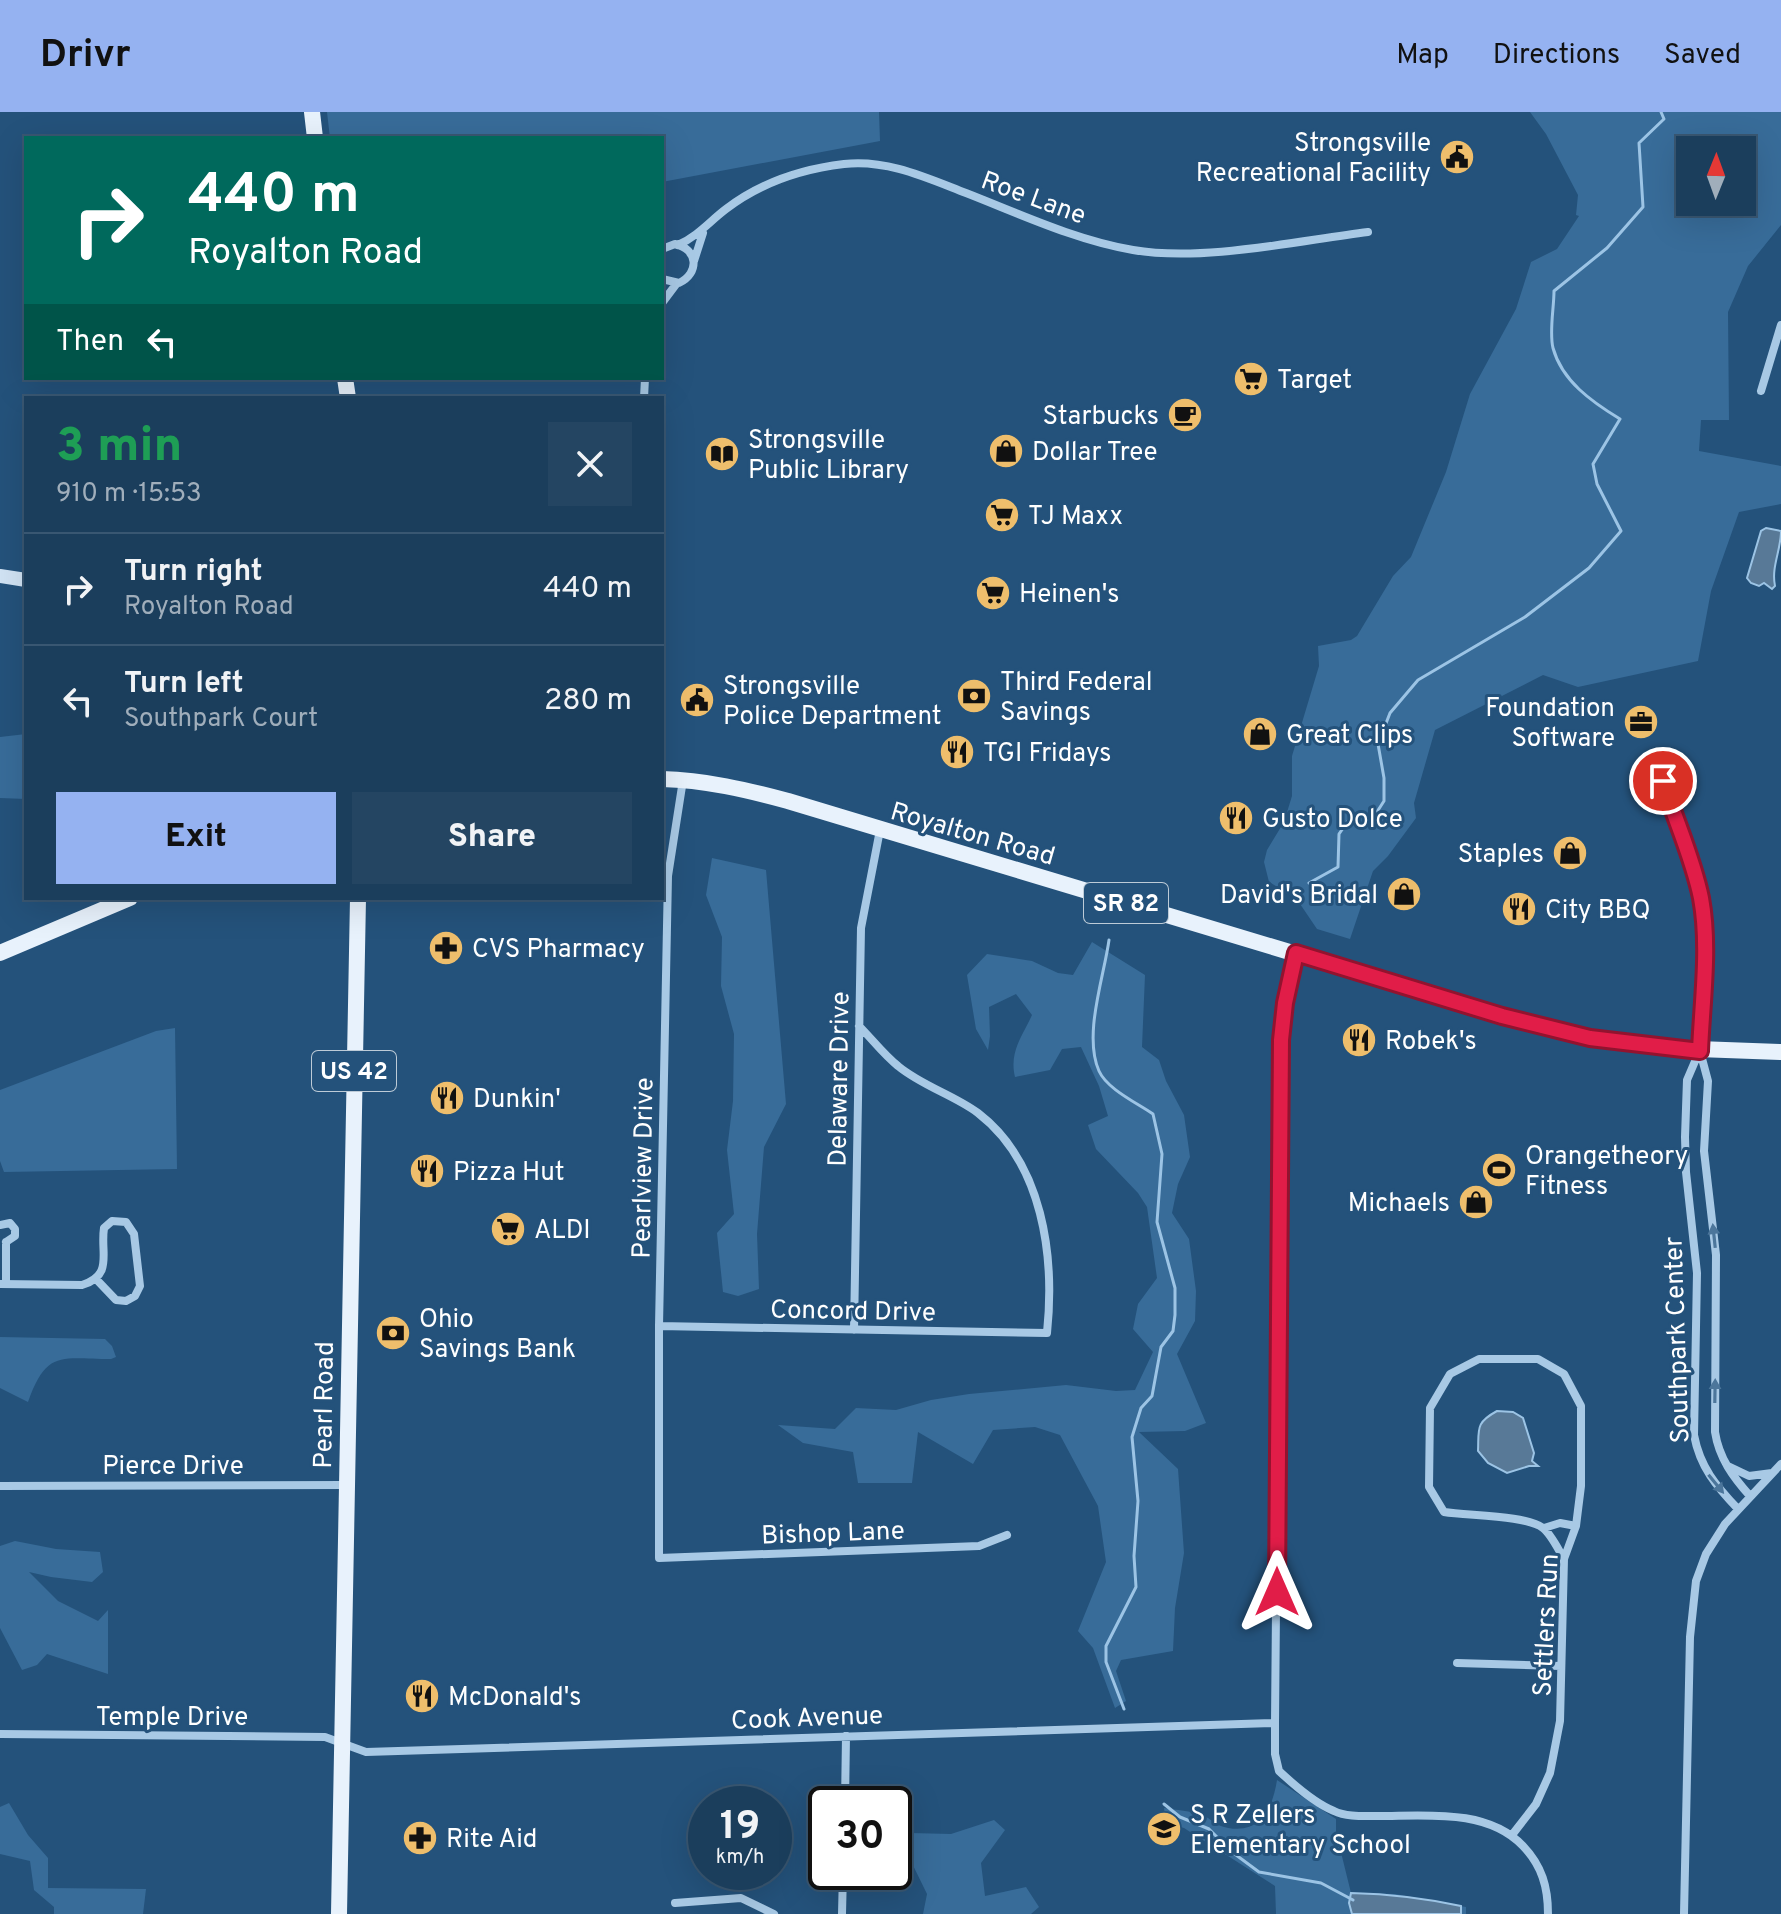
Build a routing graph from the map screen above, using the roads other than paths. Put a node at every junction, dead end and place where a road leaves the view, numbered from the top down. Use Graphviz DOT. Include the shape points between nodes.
graph roads {
  1 [pos="312,112"];
  2 [pos="315,136"];
  3 [pos="705,228"];
  4 [pos="1368,232"];
  5 [pos="678,245"];
  6 [pos="664,248"];
  7 [pos="694,261"];
  8 [pos="664,280"];
  9 [pos="677,283"];
  10 [pos="664,300"];
  11 [pos="1781,325"];
  12 [pos="1761,391"];
  13 [pos="0,576"];
  14 [pos="24,580"];
  15 [pos="664,779"];
  16 [pos="683,779"];
  17 [pos="1663,781"];
  18 [pos="880,830"];
  19 [pos="125,900"];
  20 [pos="358,900"];
  21 [pos="0,953"];
  22 [pos="1296,953"];
  23 [pos="859,1026"];
  24 [pos="1700,1051"];
  25 [pos="1781,1052"];
  26 [pos="0,1225"];
  27 [pos="3,1240"];
  28 [pos="96,1279"];
  29 [pos="3,1284"];
  30 [pos="659,1326"];
  31 [pos="854,1330"];
  32 [pos="1781,1464"];
  33 [pos="1728,1466"];
  34 [pos="1773,1473"];
  35 [pos="346,1485"];
  36 [pos="0,1486"];
  37 [pos="1750,1496"];
  38 [pos="1738,1509"];
  39 [pos="1576,1526"];
  40 [pos="1544,1528"];
  41 [pos="1007,1535"];
  42 [pos="659,1558"];
  43 [pos="1564,1559"];
  44 [pos="1457,1663"];
  45 [pos="1561,1666"];
  46 [pos="1275,1723"];
  47 [pos="0,1734"];
  48 [pos="846,1736"];
  49 [pos="342,1742"];
  50 [pos="845,1786"];
  51 [pos="1512,1835"];
  52 [pos="843,1890"];
  53 [pos="675,1903"];
  54 [pos="339,1914"];
  55 [pos="774,1914"];
  56 [pos="842,1914"];
  57 [pos="1548,1914"];
  58 [pos="1684,1914"];
  1 -- 2 [label="main road"];
  3 -- 4 [label="street, Roe Lane" via="760,187 803,172 860,163 912,172 1098,242 1132,249 1200,253"];
  3 -- 5 [label="street, Roe Lane"];
  3 -- 7 [label="street"];
  5 -- 6 [label="street, Roe Lane"];
  5 -- 7 [label="street" via="688,249"];
  7 -- 9 [label="street" via="689,278"];
  8 -- 9 [label="street"];
  9 -- 10 [label="street"];
  11 -- 12 [label="street"];
  13 -- 14 [label="street"];
  15 -- 16 [label="main road, Royalton Road / SR 82"];
  16 -- 18 [label="main road, Royalton Road / SR 82" via="746,790"];
  16 -- 30 [label="street, Pearlview Drive" via="668,876"];
  17 -- 24 [label="street" via="1702,908"];
  18 -- 22 [label="main road, Royalton Road / SR 82"];
  18 -- 23 [label="street, Delaware Drive" via="861,928"];
  19 -- 21 [label="main road"];
  20 -- 35 [label="main road, Pearl Road / US 42"];
  22 -- 24 [label="main road, Royalton Road / SR 82" via="1590,1038"];
  22 -- 46 [label="street" via="1281,1040"];
  23 -- 31 [label="street, Delaware Drive"];
  23 -- 31 [label="street, Concord Drive" via="899,1067 976,1112 1003,1136 1027,1171 1045,1244 1051,1297 1047,1333"];
  24 -- 25 [label="main road, Royalton Road / SR 82"];
  33 -- 24 [label="street, Southpark Center, one-way" via="1714,1426 1716,1255 1704,1151 1708,1081"];
  24 -- 38 [label="street, Southpark Center, one-way" via="1687,1080 1685,1137 1697,1273 1694,1435 1708,1475"];
  26 -- 27 [label="street" via="10,1223 15,1229 15,1236"];
  27 -- 29 [label="street"];
  28 -- 28 [label="street" via="103,1268 104,1228 112,1221 126,1222 134,1234 138,1292 126,1301 116,1300"];
  28 -- 29 [label="street" via="82,1285"];
  30 -- 31 [label="street, Concord Drive"];
  30 -- 42 [label="street, Pearlview Drive"];
  32 -- 34 [label="street"];
  33 -- 34 [label="street" via="1749,1476"];
  33 -- 37 [label="street, Southpark Center"];
  34 -- 37 [label="street"];
  35 -- 36 [label="street, Pierce Drive"];
  35 -- 49 [label="main road, Pearl Road / US 42"];
  37 -- 38 [label="street"];
  38 -- 58 [label="street" via="1706,1554 1693,1596"];
  39 -- 40 [label="street"];
  39 -- 40 [label="street, Settlers Run" via="1581,1406 1564,1374 1538,1359 1479,1359 1450,1374 1430,1408 1429,1487 1444,1512 1524,1519"];
  39 -- 43 [label="street, Settlers Run"];
  40 -- 43 [label="street"];
  41 -- 42 [label="street, Bishop Lane" via="979,1546"];
  43 -- 45 [label="street, Settlers Run"];
  44 -- 45 [label="street"];
  45 -- 51 [label="street, Settlers Run" via="1560,1721 1550,1773 1536,1804"];
  46 -- 48 [label="street, Cook Avenue"];
  46 -- 51 [label="street" via="1279,1771 1335,1812 1464,1818"];
  47 -- 49 [label="street, Temple Drive" via="325,1737"];
  48 -- 49 [label="street, Cook Avenue" via="366,1752"];
  48 -- 50 [label="street"];
  49 -- 54 [label="main road, Pearl Road / US 42"];
  51 -- 57 [label="street" via="1544,1878"];
  52 -- 56 [label="street"];
  53 -- 55 [label="street" via="741,1898"];
}
